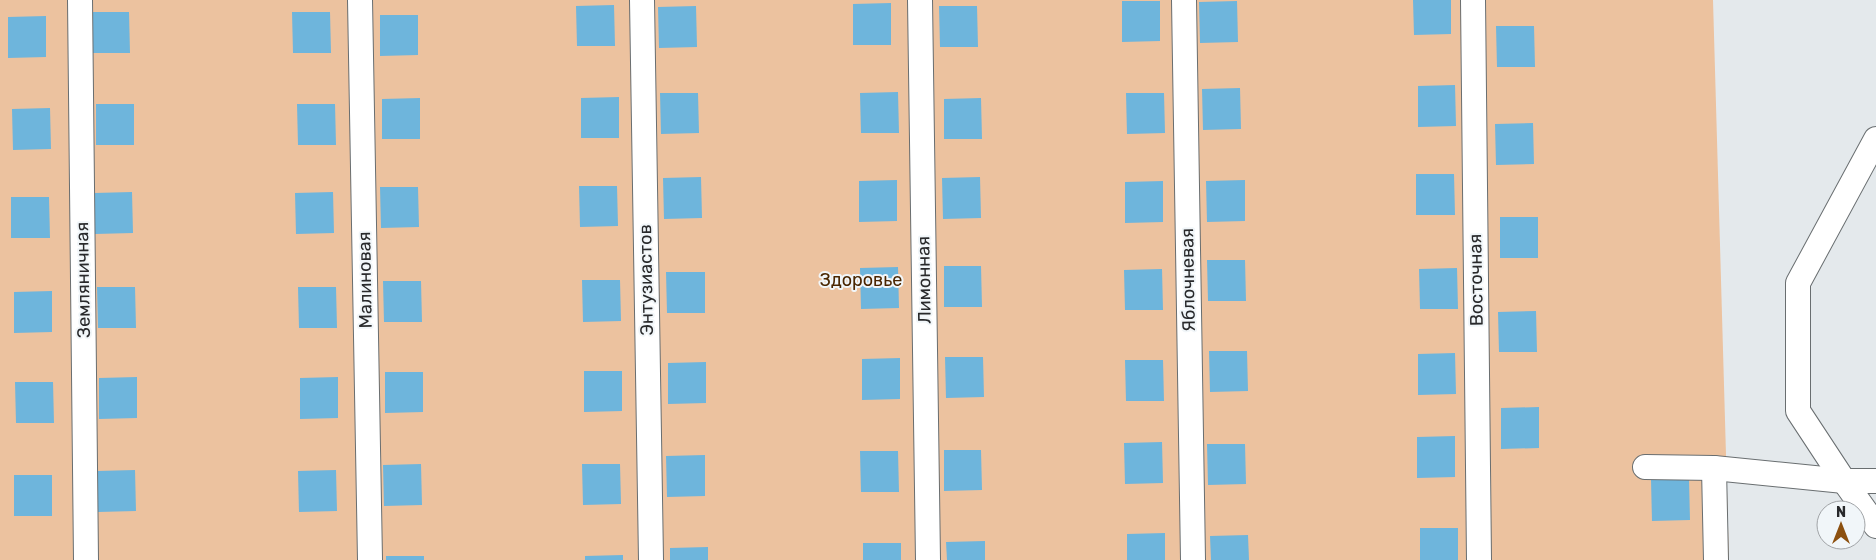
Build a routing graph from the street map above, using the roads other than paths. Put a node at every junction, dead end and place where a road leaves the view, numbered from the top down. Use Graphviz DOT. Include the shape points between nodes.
graph roads {
  1 [pos="80,0"];
  2 [pos="360,0"];
  3 [pos="642,0"];
  4 [pos="920,0"];
  5 [pos="1184,0"];
  6 [pos="1473,0"];
  7 [pos="1876,139"];
  8 [pos="1645,467"];
  9 [pos="1714,468"];
  10 [pos="1844,481"];
  11 [pos="1876,481"];
  12 [pos="1876,526"];
  13 [pos="86,560"];
  14 [pos="370,560"];
  15 [pos="651,560"];
  16 [pos="928,560"];
  17 [pos="1193,560"];
  18 [pos="1479,560"];
  19 [pos="1716,560"];
  1 -- 13 [label="street, Земляничная"];
  2 -- 14 [label="street, Малиновая"];
  3 -- 15 [label="street, Энтузиастов"];
  4 -- 16 [label="street, Лимонная"];
  5 -- 17 [label="street, Яблочневая"];
  6 -- 18 [label="street, Восточная"];
  7 -- 10 [label="street" via="1798,283 1798,410"];
  8 -- 9 [label="street"];
  9 -- 10 [label="street"];
  9 -- 19 [label="street"];
  10 -- 11 [label="street"];
  10 -- 12 [label="street"];
}
